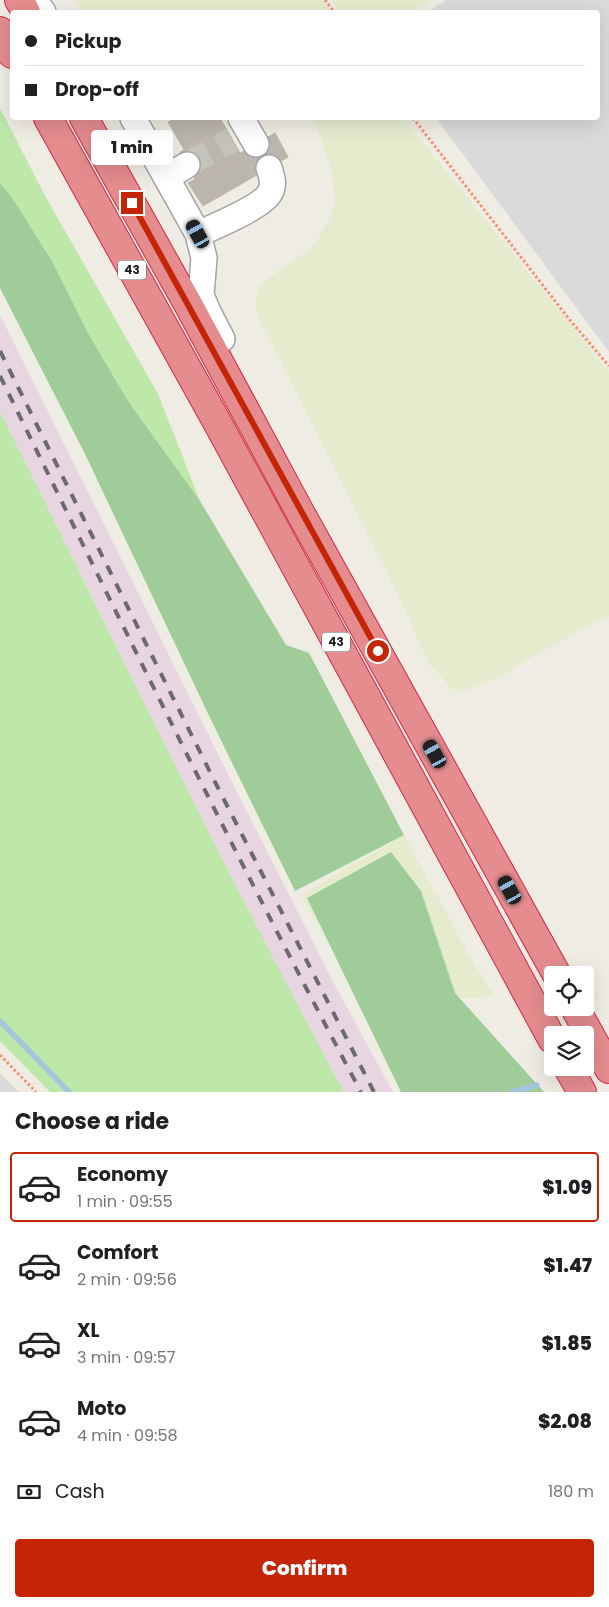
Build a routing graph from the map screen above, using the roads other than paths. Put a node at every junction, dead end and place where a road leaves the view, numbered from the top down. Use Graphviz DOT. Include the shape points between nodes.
graph roads {
  1 [pos="0,31"];
  2 [pos="10,50"];
  3 [pos="49,120"];
  4 [pos="85,120"];
  5 [pos="135,120"];
  6 [pos="269,168"];
  7 [pos="198,234"];
  8 [pos="301,514"];
  9 [pos="455,863"];
  10 [pos="552,966"];
  11 [pos="579,1016"];
  12 [pos="545,1026"];
  13 [pos="544,1047"];
  14 [pos="609,1069"];
  15 [pos="560,1076"];
  16 [pos="573,1076"];
  17 [pos="569,1092"];
  18 [pos="582,1092"];
  1 -- 2 [label="highway"];
  3 -- 9 [label="highway, 43"];
  4 -- 8 [label="highway, 43"];
  5 -- 7 [label="lane" via="177,171"];
  6 -- 7 [label="lane" via="272,188 265,199"];
  7 -- 8 [label="lane" via="204,258 201,286 204,303 240,373"];
  8 -- 10 [label="highway, 43"];
  9 -- 12 [label="highway, 43"];
  9 -- 13 [label="highway" via="481,932"];
  11 -- 14 [label="highway"];
  15 -- 17 [label="highway"];
  16 -- 18 [label="highway"];
}
